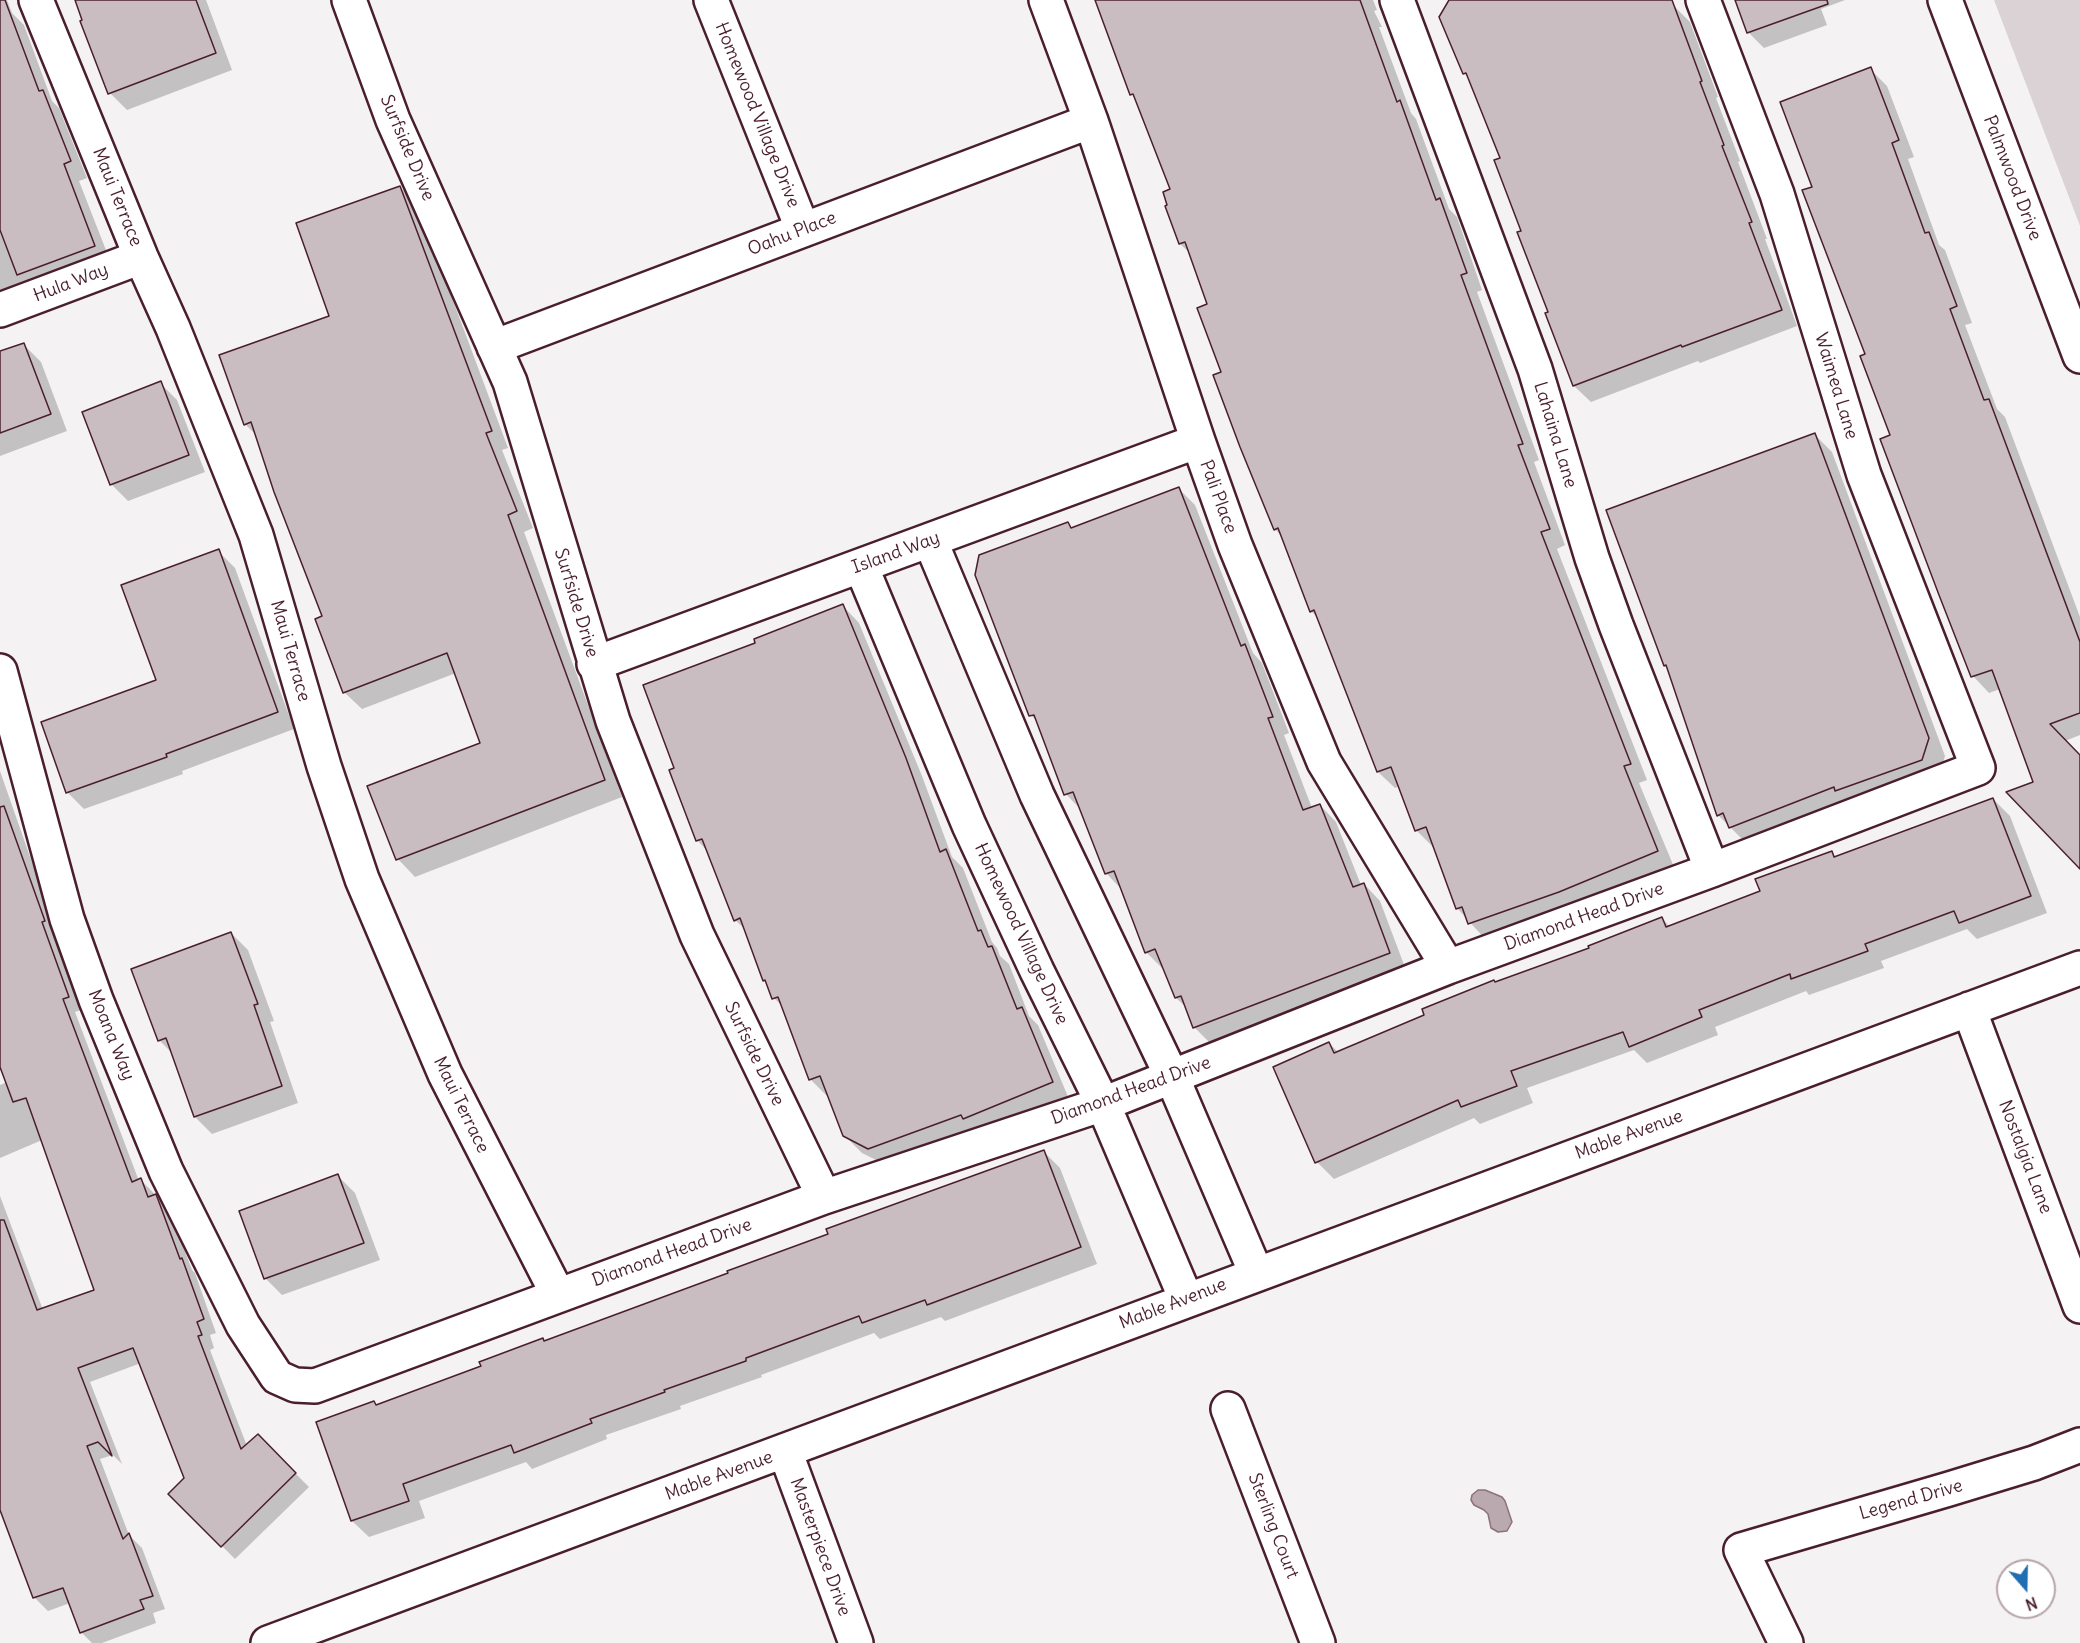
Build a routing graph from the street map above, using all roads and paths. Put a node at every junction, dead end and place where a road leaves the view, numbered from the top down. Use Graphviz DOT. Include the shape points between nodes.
graph roads {
  1 [pos="36,0"];
  2 [pos="349,0"];
  3 [pos="711,0"];
  4 [pos="1046,0"];
  5 [pos="1396,0"];
  6 [pos="1703,0"];
  7 [pos="1945,0"];
  8 [pos="1091,121"];
  9 [pos="802,230"];
  10 [pos="141,257"];
  11 [pos="0,310"];
  12 [pos="494,347"];
  13 [pos="2080,356"];
  14 [pos="1198,441"];
  15 [pos="930,540"];
  16 [pos="861,566"];
  17 [pos="594,664"];
  18 [pos="0,671"];
  19 [pos="1978,768"];
  20 [pos="1712,870"];
  21 [pos="1448,967"];
  22 [pos="2080,968"];
  23 [pos="1969,1009"];
  24 [pos="1172,1077"];
  25 [pos="1103,1104"];
  26 [pos="824,1197"];
  27 [pos="1256,1273"];
  28 [pos="558,1295"];
  29 [pos="1186,1299"];
  30 [pos="2080,1306"];
  31 [pos="277,1377"];
  32 [pos="1228,1409"];
  33 [pos="2080,1445"];
  34 [pos="785,1451"];
  35 [pos="268,1643"];
  36 [pos="856,1643"];
  37 [pos="1318,1643"];
  38 [pos="1786,1643"];
  1 -- 10 [label="street, Maui Terrace"];
  2 -- 12 [label="street, Surfside Drive" via="393,120"];
  3 -- 9 [label="street, Homewood Village Drive"];
  4 -- 8 [label="street, Pali Place"];
  5 -- 20 [label="street, Lahaina Lane" via="1535,369 1616,625"];
  6 -- 19 [label="street, Waimea Lane" via="1777,194 1864,475"];
  7 -- 13 [label="street, Palmwood Drive"];
  8 -- 9 [label="street, Oahu Place"];
  8 -- 14 [label="street, Pali Place"];
  9 -- 12 [label="street, Oahu Place"];
  10 -- 11 [label="street, Hula Way"];
  10 -- 28 [label="street, Maui Terrace" via="256,535 324,766 362,879 445,1074"];
  12 -- 17 [label="street, Surfside Drive" via="510,382"];
  14 -- 15 [label="street, Island Way"];
  14 -- 21 [label="street, Pali Place" via="1235,544 1324,762"];
  15 -- 16 [label="street, Island Way"];
  15 -- 24 [label="street" via="1037,795"];
  16 -- 17 [label="street, Island Way"];
  16 -- 25 [label="street, Homewood Village Drive" via="969,825"];
  17 -- 26 [label="street, Surfside Drive" via="697,935"];
  18 -- 31 [label="street, Moana Way" via="67,919 96,1000 166,1171 243,1325"];
  19 -- 20 [label="street, Diamond Head Drive"];
  20 -- 21 [label="street, Diamond Head Drive"];
  21 -- 24 [label="street, Diamond Head Drive"];
  22 -- 23 [label="street, Mable Avenue"];
  23 -- 27 [label="street, Mable Avenue"];
  23 -- 30 [label="street, Nostalgia Lane"];
  24 -- 25 [label="street, Diamond Head Drive"];
  24 -- 27 [label="street"];
  25 -- 26 [label="street, Diamond Head Drive"];
  25 -- 29 [label="street, Homewood Village Drive"];
  26 -- 28 [label="street, Diamond Head Drive"];
  27 -- 29 [label="street, Mable Avenue"];
  28 -- 31 [label="street, Diamond Head Drive" via="315,1386 295,1385"];
  29 -- 34 [label="street, Mable Avenue"];
  32 -- 37 [label="street, Sterling Court"];
  33 -- 38 [label="street, Legend Drive" via="1949,1490 1741,1550"];
  34 -- 35 [label="street, Mable Avenue"];
  34 -- 36 [label="street, Masterpiece Drive"];
}
